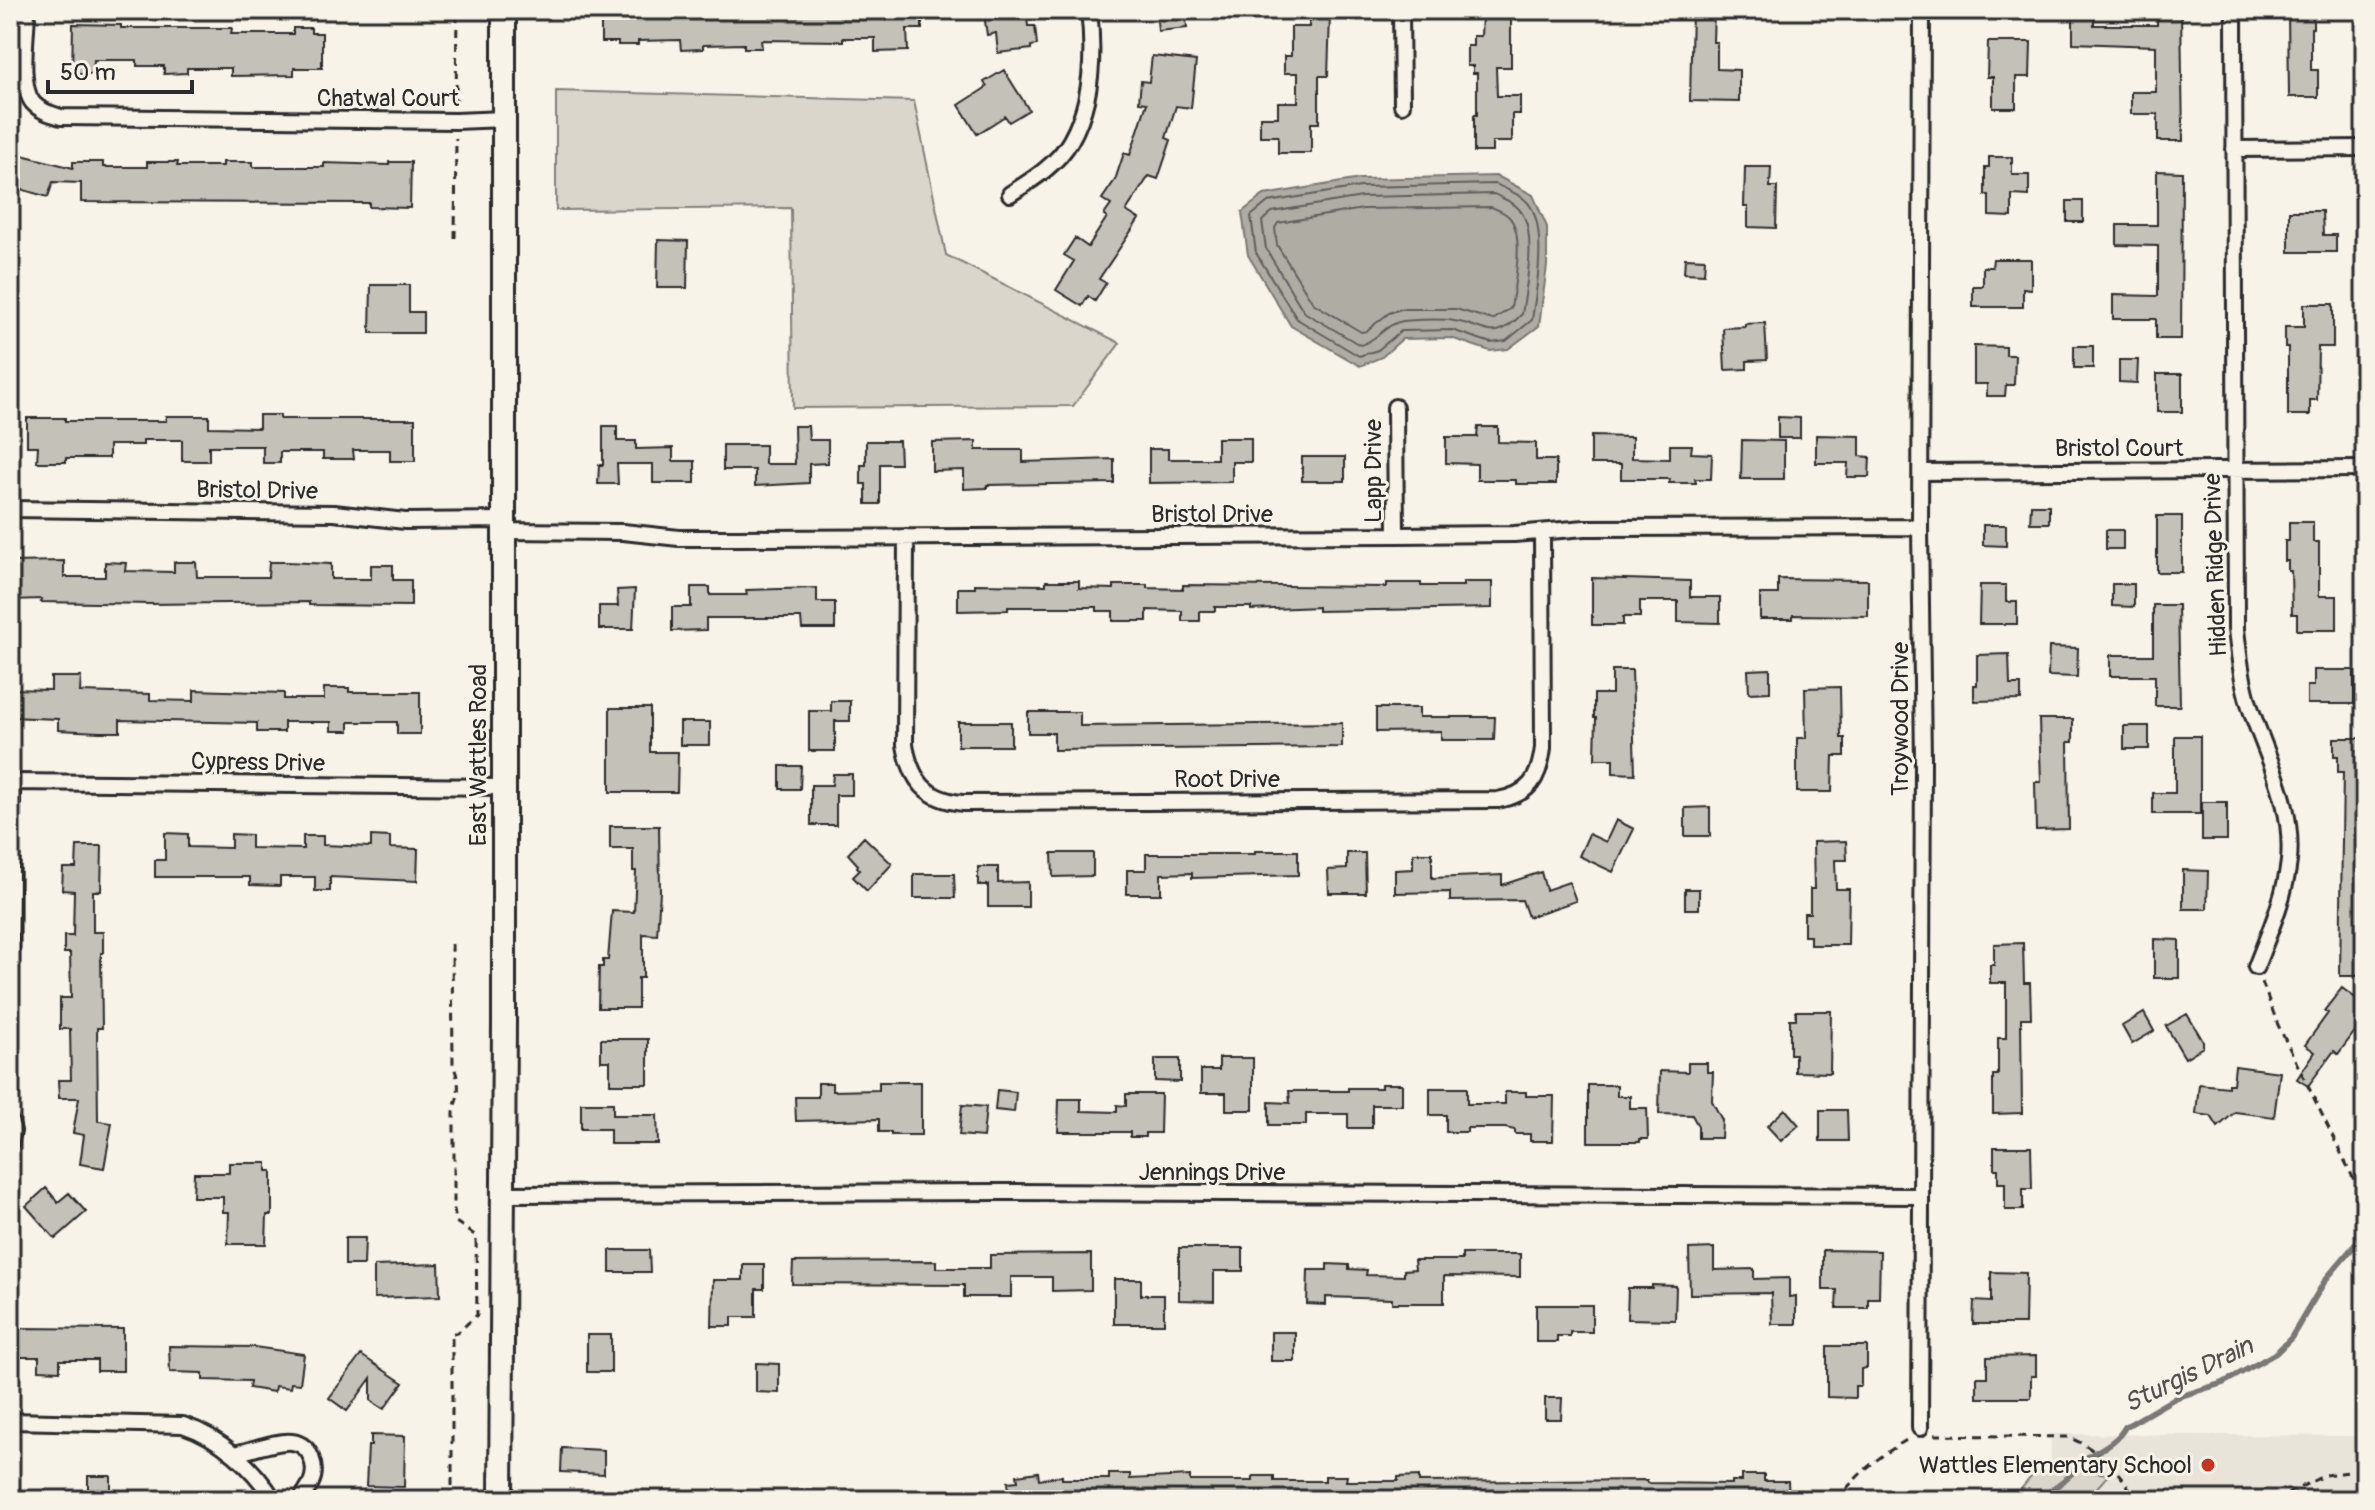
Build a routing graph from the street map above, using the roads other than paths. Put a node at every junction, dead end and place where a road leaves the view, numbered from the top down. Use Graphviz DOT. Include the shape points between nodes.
graph roads {
  1 [pos="27,10"];
  2 [pos="504,10"];
  3 [pos="1089,10"];
  4 [pos="1401,10"];
  5 [pos="1922,10"];
  6 [pos="2234,10"];
  7 [pos="1402,105"];
  8 [pos="504,119"];
  9 [pos="2365,148"];
  10 [pos="2234,149"];
  11 [pos="1010,194"];
  12 [pos="1395,407"];
  13 [pos="2365,469"];
  14 [pos="2234,470"];
  15 [pos="1921,472"];
  16 [pos="10,509"];
  17 [pos="504,526"];
  18 [pos="1920,527"];
  19 [pos="1542,532"];
  20 [pos="1396,535"];
  21 [pos="906,537"];
  22 [pos="11,782"];
  23 [pos="504,787"];
  24 [pos="10,890"];
  25 [pos="2256,967"];
  26 [pos="10,988"];
  27 [pos="10,1121"];
  28 [pos="10,1144"];
  29 [pos="503,1194"];
  30 [pos="1920,1196"];
  31 [pos="10,1421"];
  32 [pos="1920,1432"];
  33 [pos="234,1454"];
  34 [pos="274,1500"];
  35 [pos="301,1500"];
  36 [pos="501,1500"];
  1 -- 8 [label="street, Chatwal Court" via="26,88 41,109 61,117"];
  2 -- 8 [label="main road, East Wattles Road"];
  3 -- 11 [label="street" via="1090,79 1071,141 1050,166"];
  4 -- 7 [label="street"];
  5 -- 15 [label="street, Troywood Drive"];
  6 -- 10 [label="street, Hidden Ridge Drive"];
  8 -- 17 [label="main road, East Wattles Road"];
  9 -- 10 [label="street"];
  10 -- 14 [label="street, Hidden Ridge Drive"];
  12 -- 20 [label="street, Lapp Drive"];
  13 -- 14 [label="street, Bristol Court"];
  14 -- 15 [label="street, Bristol Court"];
  14 -- 25 [label="street, Hidden Ridge Drive" via="2236,629 2242,680 2284,795 2289,837 2283,892"];
  15 -- 18 [label="street, Troywood Drive"];
  16 -- 17 [label="street, Bristol Drive" via="334,513"];
  17 -- 21 [label="street, Bristol Drive" via="679,538"];
  17 -- 23 [label="main road, East Wattles Road"];
  18 -- 19 [label="street, Bristol Drive"];
  18 -- 30 [label="street, Troywood Drive"];
  19 -- 20 [label="street, Bristol Drive"];
  19 -- 21 [label="street, Root Drive" via="1542,761 1532,784 1498,800 941,800 917,779 905,745"];
  20 -- 21 [label="street, Bristol Drive"];
  22 -- 23 [label="street, Cypress Drive"];
  22 -- 24 [label="street, Cypress Drive"];
  23 -- 29 [label="main road, East Wattles Road"];
  24 -- 26 [label="street, Cypress Drive"];
  27 -- 28 [label="street"];
  29 -- 30 [label="street, Jennings Drive"];
  29 -- 36 [label="main road, East Wattles Road"];
  30 -- 32 [label="street, Troywood Drive"];
  31 -- 33 [label="street" via="171,1423 193,1428"];
  33 -- 34 [label="street"];
  33 -- 35 [label="street" via="282,1443 301,1445 312,1458 314,1472"];
}
